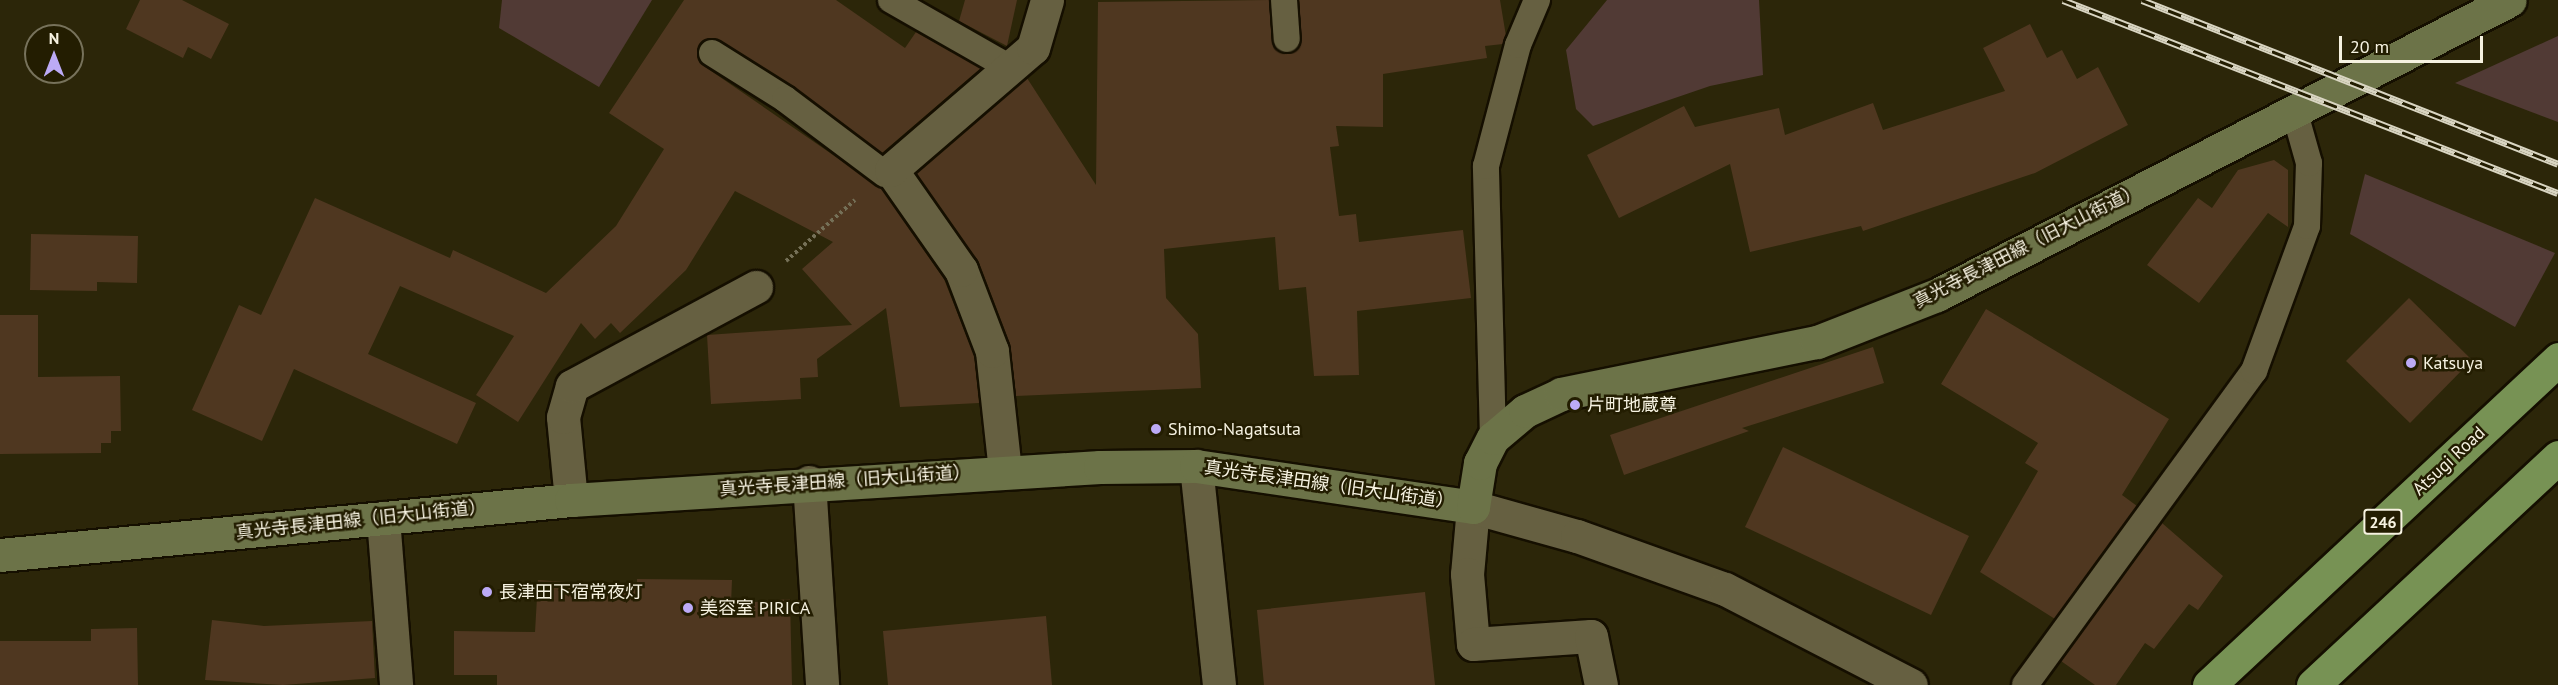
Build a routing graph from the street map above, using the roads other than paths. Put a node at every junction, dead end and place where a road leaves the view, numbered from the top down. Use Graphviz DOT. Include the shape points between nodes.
graph roads {
  1 [pos="891,0"];
  2 [pos="1047,0"];
  3 [pos="1284,0"];
  4 [pos="1537,0"];
  5 [pos="2510,0"];
  6 [pos="1287,39"];
  7 [pos="712,53"];
  8 [pos="1012,69"];
  9 [pos="2294,110"];
  10 [pos="885,174"];
  11 [pos="756,287"];
  12 [pos="2558,359"];
  13 [pos="1493,438"];
  14 [pos="2558,457"];
  15 [pos="1196,466"];
  16 [pos="1005,471"];
  17 [pos="810,482"];
  18 [pos="571,500"];
  19 [pos="1473,507"];
  20 [pos="383,518"];
  21 [pos="0,555"];
  22 [pos="396,685"];
  23 [pos="822,685"];
  24 [pos="1219,685"];
  25 [pos="1601,685"];
  26 [pos="1911,685"];
  27 [pos="2025,685"];
  28 [pos="2209,685"];
  29 [pos="2313,685"];
  1 -- 8 [label="lane"];
  2 -- 8 [label="street" via="1033,48"];
  3 -- 6 [label="lane"];
  4 -- 13 [label="lane" via="1518,45 1486,166"];
  5 -- 9 [label="main road, 真光寺長津田線（旧大山街道）"];
  7 -- 10 [label="lane" via="785,99"];
  8 -- 16 [label="street" via="891,170 961,270 992,351"];
  9 -- 13 [label="main road, 真光寺長津田線（旧大山街道）" via="1937,295 1817,342 1561,394 1525,411"];
  9 -- 27 [label="lane" via="2308,163 2307,226 2253,371"];
  11 -- 18 [label="street" via="572,386 563,417"];
  12 -- 28 [label="highway, Atsugi Road / 246"];
  13 -- 19 [label="main road, 真光寺長津田線（旧大山街道）" via="1480,463"];
  14 -- 29 [label="highway"];
  15 -- 16 [label="main road, 真光寺長津田線（旧大山街道）"];
  15 -- 19 [label="main road, 真光寺長津田線（旧大山街道）"];
  15 -- 24 [label="street"];
  16 -- 17 [label="main road, 真光寺長津田線（旧大山街道）"];
  17 -- 18 [label="main road, 真光寺長津田線（旧大山街道）"];
  17 -- 23 [label="street"];
  18 -- 20 [label="main road, 真光寺長津田線（旧大山街道）"];
  19 -- 25 [label="street" via="1467,574 1473,644 1591,636"];
  19 -- 26 [label="street" via="1577,536 1725,589"];
  20 -- 21 [label="main road, 真光寺長津田線（旧大山街道）"];
  20 -- 22 [label="street"];
}
